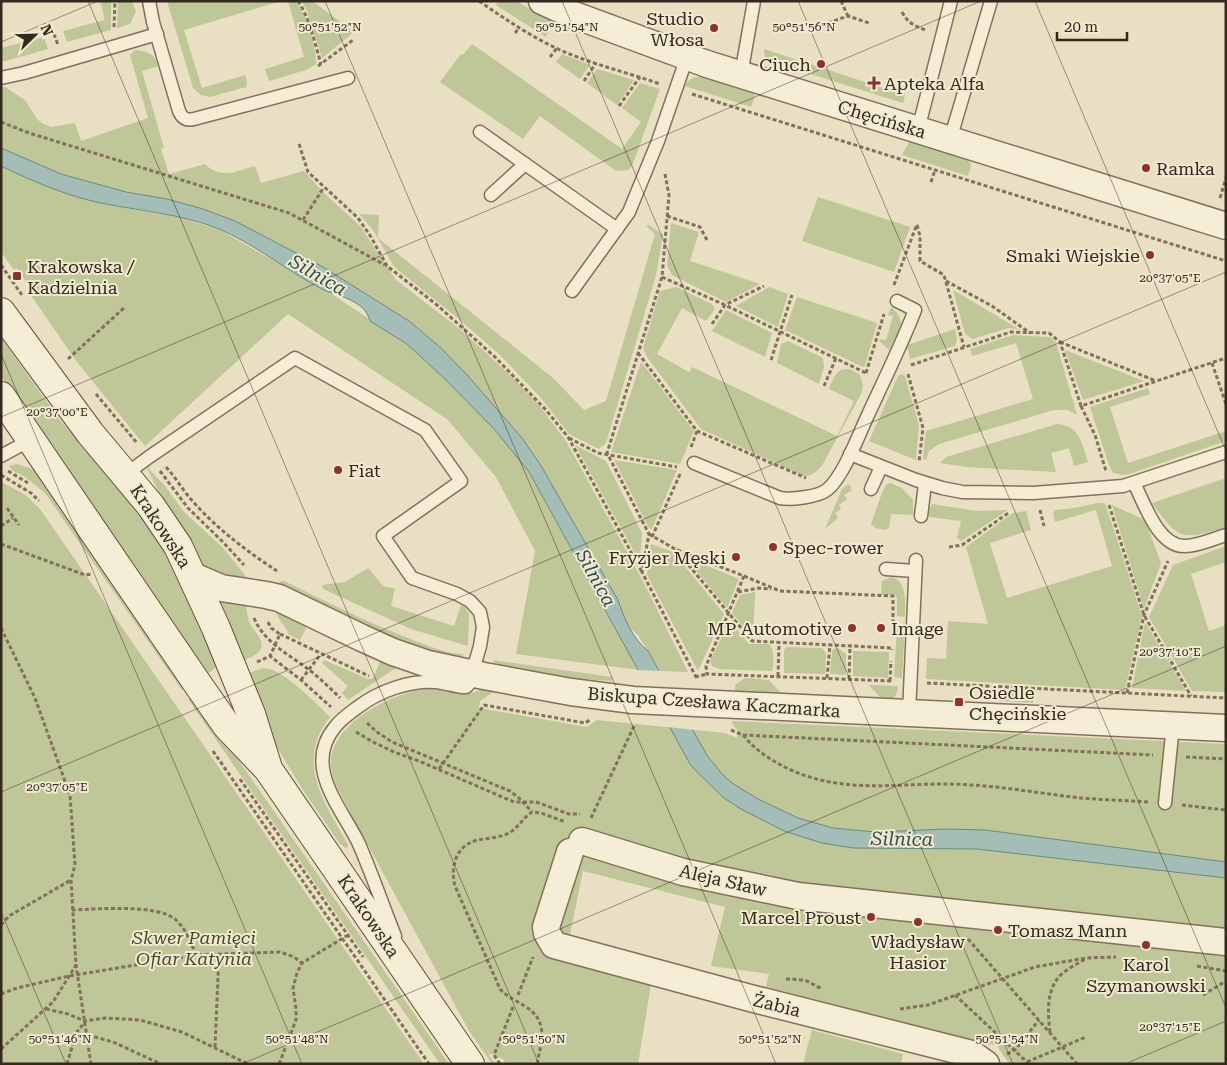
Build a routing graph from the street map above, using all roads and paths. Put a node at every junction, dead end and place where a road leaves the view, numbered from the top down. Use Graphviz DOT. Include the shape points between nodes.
graph roads {
  1 [pos="149,1"];
  2 [pos="298,1"];
  3 [pos="479,1"];
  4 [pos="542,1"];
  5 [pos="754,1"];
  6 [pos="841,1"];
  7 [pos="951,1"];
  8 [pos="991,1"];
  9 [pos="902,12"];
  10 [pos="848,16"];
  11 [pos="869,23"];
  12 [pos="828,24"];
  13 [pos="519,28"];
  14 [pos="926,31"];
  15 [pos="515,33"];
  16 [pos="54,34"];
  17 [pos="157,34"];
  18 [pos="353,40"];
  19 [pos="557,48"];
  20 [pos="59,49"];
  21 [pos="550,57"];
  22 [pos="687,57"];
  23 [pos="596,63"];
  24 [pos="321,64"];
  25 [pos="313,69"];
  26 [pos="741,75"];
  27 [pos="640,77"];
  28 [pos="1,78"];
  29 [pos="348,78"];
  30 [pos="584,81"];
  31 [pos="676,89"];
  32 [pos="619,106"];
  33 [pos="1,122"];
  34 [pos="918,130"];
  35 [pos="480,132"];
  36 [pos="950,140"];
  37 [pos="658,141"];
  38 [pos="299,144"];
  39 [pos="525,164"];
  40 [pos="936,170"];
  41 [pos="1226,178"];
  42 [pos="931,182"];
  43 [pos="324,187"];
  44 [pos="491,195"];
  45 [pos="666,216"];
  46 [pos="1221,216"];
  47 [pos="303,220"];
  48 [pos="617,229"];
  49 [pos="708,242"];
  50 [pos="1226,261"];
  51 [pos="387,266"];
  52 [pos="662,277"];
  53 [pos="946,281"];
  54 [pos="764,286"];
  55 [pos="572,291"];
  56 [pos="792,295"];
  57 [pos="892,299"];
  58 [pos="725,305"];
  59 [pos="125,307"];
  60 [pos="1,312"];
  61 [pos="712,324"];
  62 [pos="780,331"];
  63 [pos="1030,333"];
  64 [pos="876,341"];
  65 [pos="1060,342"];
  66 [pos="964,347"];
  67 [pos="638,353"];
  68 [pos="836,358"];
  69 [pos="895,358"];
  70 [pos="1226,358"];
  71 [pos="68,359"];
  72 [pos="771,360"];
  73 [pos="1212,362"];
  74 [pos="866,373"];
  75 [pos="1156,381"];
  76 [pos="824,386"];
  77 [pos="880,389"];
  78 [pos="1,396"];
  79 [pos="104,404"];
  80 [pos="1226,404"];
  81 [pos="1081,406"];
  82 [pos="697,431"];
  83 [pos="568,437"];
  84 [pos="32,439"];
  85 [pos="690,450"];
  86 [pos="1226,452"];
  87 [pos="145,453"];
  88 [pos="607,453"];
  89 [pos="850,454"];
  90 [pos="1,456"];
  91 [pos="694,463"];
  92 [pos="881,467"];
  93 [pos="126,474"];
  94 [pos="1,475"];
  95 [pos="811,479"];
  96 [pos="920,482"];
  97 [pos="1134,483"];
  98 [pos="1111,488"];
  99 [pos="871,489"];
  100 [pos="1047,506"];
  101 [pos="44,507"];
  102 [pos="7,508"];
  103 [pos="1016,509"];
  104 [pos="921,516"];
  105 [pos="13,518"];
  106 [pos="19,525"];
  107 [pos="1,526"];
  108 [pos="1044,526"];
  109 [pos="650,535"];
  110 [pos="1226,535"];
  111 [pos="1,544"];
  112 [pos="1176,544"];
  113 [pos="949,547"];
  114 [pos="675,549"];
  115 [pos="85,566"];
  116 [pos="886,569"];
  117 [pos="248,570"];
  118 [pos="642,572"];
  119 [pos="98,573"];
  120 [pos="282,573"];
  121 [pos="90,574"];
  122 [pos="193,576"];
  123 [pos="744,576"];
  124 [pos="96,582"];
  125 [pos="773,589"];
  126 [pos="737,592"];
  127 [pos="253,612"];
  128 [pos="728,614"];
  129 [pos="1144,614"];
  130 [pos="267,619"];
  131 [pos="1,628"];
  132 [pos="892,630"];
  133 [pos="280,634"];
  134 [pos="892,639"];
  135 [pos="779,643"];
  136 [pos="275,645"];
  137 [pos="830,645"];
  138 [pos="850,646"];
  139 [pos="892,648"];
  140 [pos="320,655"];
  141 [pos="270,656"];
  142 [pos="256,663"];
  143 [pos="309,670"];
  144 [pos="472,674"];
  145 [pos="369,676"];
  146 [pos="778,676"];
  147 [pos="696,677"];
  148 [pos="827,678"];
  149 [pos="849,678"];
  150 [pos="301,680"];
  151 [pos="890,681"];
  152 [pos="898,682"];
  153 [pos="924,683"];
  154 [pos="1127,693"];
  155 [pos="1192,696"];
  156 [pos="1226,698"];
  157 [pos="345,703"];
  158 [pos="635,709"];
  159 [pos="335,711"];
  160 [pos="909,713"];
  161 [pos="597,716"];
  162 [pos="361,718"];
  163 [pos="725,725"];
  164 [pos="1173,725"];
  165 [pos="350,726"];
  166 [pos="1226,728"];
  167 [pos="742,735"];
  168 [pos="208,744"];
  169 [pos="1170,756"];
  170 [pos="1226,759"];
  171 [pos="443,763"];
  172 [pos="268,769"];
  173 [pos="439,769"];
  174 [pos="240,779"];
  175 [pos="523,802"];
  176 [pos="1165,803"];
  177 [pos="1226,810"];
  178 [pos="592,817"];
  179 [pos="576,846"];
  180 [pos="71,880"];
  181 [pos="72,910"];
  182 [pos="944,912"];
  183 [pos="1,925"];
  184 [pos="342,938"];
  185 [pos="1226,942"];
  186 [pos="534,953"];
  187 [pos="196,955"];
  188 [pos="219,955"];
  189 [pos="1119,957"];
  190 [pos="1086,958"];
  191 [pos="302,963"];
  192 [pos="76,965"];
  193 [pos="1197,966"];
  194 [pos="1226,971"];
  195 [pos="69,976"];
  196 [pos="78,976"];
  197 [pos="1002,977"];
  198 [pos="411,978"];
  199 [pos="784,980"];
  200 [pos="1226,981"];
  201 [pos="826,991"];
  202 [pos="1,994"];
  203 [pos="518,995"];
  204 [pos="955,995"];
  205 [pos="1203,995"];
  206 [pos="513,1007"];
  207 [pos="46,1008"];
  208 [pos="895,1008"];
  209 [pos="1039,1020"];
  210 [pos="85,1021"];
  211 [pos="1050,1033"];
  212 [pos="88,1035"];
  213 [pos="1086,1037"];
  214 [pos="215,1047"];
  215 [pos="1062,1047"];
  216 [pos="1,1049"];
  217 [pos="1015,1050"];
  218 [pos="996,1059"];
  219 [pos="1028,1063"];
  220 [pos="67,1064"];
  221 [pos="91,1064"];
  222 [pos="161,1064"];
  223 [pos="248,1064"];
  224 [pos="279,1064"];
  225 [pos="429,1064"];
  226 [pos="470,1064"];
  227 [pos="500,1064"];
  228 [pos="538,1064"];
  229 [pos="1077,1064"];
  1 -- 17 [label="lane"];
  2 -- 24 [label="path"];
  3 -- 13 [label="path"];
  4 -- 22 [label="street, Chęcińska"];
  5 -- 26 [label="lane"];
  6 -- 10 [label="path"];
  7 -- 34 [label="lane"];
  8 -- 36 [label="lane"];
  9 -- 14 [label="path" via="913,26"];
  10 -- 11 [label="path"];
  10 -- 12 [label="path"];
  13 -- 15 [label="path"];
  13 -- 19 [label="path"];
  16 -- 20 [label="path"];
  17 -- 28 [label="lane"];
  17 -- 29 [label="lane" via="179,111 186,120"];
  18 -- 24 [label="path"];
  19 -- 21 [label="path"];
  19 -- 23 [label="path"];
  22 -- 26 [label="street, Chęcińska"];
  22 -- 31 [label="lane"];
  23 -- 27 [label="path"];
  23 -- 30 [label="path"];
  24 -- 25 [label="path"];
  26 -- 34 [label="street, Chęcińska"];
  27 -- 31 [label="path"];
  27 -- 32 [label="path"];
  31 -- 37 [label="lane"];
  31 -- 40 [label="path"];
  33 -- 47 [label="path"];
  34 -- 36 [label="street, Chęcińska"];
  35 -- 39 [label="lane"];
  36 -- 46 [label="street, Chęcińska"];
  37 -- 45 [label="path" via="669,195"];
  37 -- 48 [label="lane" via="630,212"];
  38 -- 43 [label="path" via="308,172"];
  39 -- 44 [label="lane"];
  39 -- 48 [label="lane"];
  40 -- 42 [label="path"];
  40 -- 50 [label="path"];
  41 -- 46 [label="path"];
  43 -- 47 [label="path"];
  43 -- 51 [label="path" via="358,218"];
  45 -- 49 [label="path" via="700,227"];
  45 -- 52 [label="path"];
  47 -- 51 [label="path"];
  48 -- 55 [label="lane"];
  51 -- 83 [label="path" via="437,304 495,356"];
  52 -- 58 [label="path"];
  52 -- 67 [label="path"];
  53 -- 57 [label="path" via="944,275 920,261 917,224"];
  53 -- 63 [label="path" via="992,306"];
  53 -- 66 [label="path"];
  54 -- 58 [label="path"];
  56 -- 62 [label="path"];
  57 -- 64 [label="path"];
  57 -- 69 [label="lane" via="915,310"];
  58 -- 61 [label="path"];
  58 -- 62 [label="path"];
  59 -- 71 [label="path"];
  60 -- 93 [label="street, Krakowska" via="85,426"];
  62 -- 68 [label="path"];
  62 -- 72 [label="path"];
  63 -- 65 [label="path" via="1049,333"];
  63 -- 66 [label="path" via="1011,332"];
  64 -- 69 [label="path"];
  64 -- 74 [label="path"];
  65 -- 75 [label="path"];
  65 -- 81 [label="path"];
  66 -- 96 [label="path" via="906,367 923,428"];
  67 -- 82 [label="path"];
  67 -- 88 [label="path"];
  68 -- 74 [label="path"];
  68 -- 76 [label="path"];
  69 -- 77 [label="lane"];
  70 -- 73 [label="path"];
  73 -- 75 [label="path"];
  73 -- 80 [label="path"];
  74 -- 77 [label="path" via="870,384"];
  75 -- 81 [label="path"];
  77 -- 89 [label="lane"];
  78 -- 84 [label="street, Krakowska"];
  79 -- 87 [label="path"];
  81 -- 98 [label="path" via="1095,435"];
  82 -- 85 [label="path"];
  82 -- 95 [label="path"];
  83 -- 88 [label="path" via="598,453"];
  83 -- 118 [label="path"];
  84 -- 90 [label="lane"];
  84 -- 172 [label="street, Krakowska" via="222,718"];
  86 -- 97 [label="lane"];
  87 -- 93 [label="lane"];
  87 -- 117 [label="path" via="188,508"];
  87 -- 120 [label="path" via="166,467 200,509 242,548"];
  87 -- 144 [label="lane" via="295,358 425,430 461,481 384,536 412,578 470,601 480,612 483,627"];
  88 -- 109 [label="path"];
  88 -- 109 [label="path" via="683,468"];
  89 -- 91 [label="lane" via="827,490 790,499 774,496"];
  89 -- 92 [label="lane"];
  92 -- 96 [label="lane"];
  92 -- 99 [label="lane"];
  93 -- 122 [label="street, Krakowska" via="178,546"];
  94 -- 101 [label="path" via="31,493"];
  96 -- 98 [label="lane" via="962,492 1023,494"];
  96 -- 104 [label="lane"];
  97 -- 98 [label="lane"];
  97 -- 112 [label="lane" via="1158,529"];
  98 -- 129 [label="path" via="1108,500"];
  100 -- 108 [label="path" via="1039,507"];
  102 -- 105 [label="path"];
  103 -- 113 [label="path" via="962,545"];
  105 -- 106 [label="path"];
  105 -- 107 [label="path"];
  109 -- 114 [label="path"];
  109 -- 118 [label="path"];
  110 -- 112 [label="lane" via="1191,545"];
  111 -- 121 [label="path" via="85,575"];
  112 -- 129 [label="path"];
  114 -- 123 [label="path"];
  114 -- 128 [label="path"];
  115 -- 121 [label="path"];
  116 -- 160 [label="lane" via="916,565"];
  118 -- 147 [label="path"];
  119 -- 121 [label="path"];
  121 -- 124 [label="path"];
  122 -- 144 [label="street, Biskupa Czesława Kaczmarka" via="221,588 278,598 393,652"];
  122 -- 172 [label="street, Krakowska" via="252,714"];
  123 -- 125 [label="path"];
  123 -- 126 [label="path"];
  125 -- 126 [label="path"];
  125 -- 132 [label="path" via="893,596"];
  126 -- 128 [label="path"];
  127 -- 136 [label="path" via="261,632"];
  128 -- 135 [label="path" via="752,641"];
  128 -- 146 [label="path" via="706,666 707,674"];
  129 -- 154 [label="path"];
  129 -- 155 [label="path"];
  130 -- 133 [label="path" via="271,628"];
  131 -- 180 [label="path" via="35,698 70,795 75,865"];
  133 -- 136 [label="path"];
  133 -- 140 [label="path"];
  134 -- 139 [label="path"];
  135 -- 137 [label="path"];
  135 -- 146 [label="path"];
  136 -- 141 [label="path"];
  136 -- 143 [label="path"];
  137 -- 138 [label="path"];
  137 -- 148 [label="path"];
  138 -- 139 [label="path"];
  138 -- 149 [label="path"];
  139 -- 151 [label="path"];
  140 -- 143 [label="path"];
  140 -- 145 [label="path"];
  141 -- 142 [label="path"];
  141 -- 150 [label="path"];
  143 -- 150 [label="path"];
  143 -- 157 [label="path"];
  144 -- 158 [label="street, Biskupa Czesława Kaczmarka" via="571,692"];
  144 -- 198 [label="lane" via="466,687 418,683 388,690 370,699 336,725 323,752 328,786 358,843"];
  146 -- 148 [label="path"];
  148 -- 149 [label="path"];
  149 -- 151 [label="path"];
  150 -- 159 [label="path"];
  151 -- 152 [label="path"];
  153 -- 154 [label="path"];
  154 -- 155 [label="path"];
  155 -- 156 [label="path"];
  158 -- 160 [label="street, Biskupa Czesława Kaczmarka" via="688,702"];
  158 -- 178 [label="path"];
  160 -- 164 [label="street, Biskupa Czesława Kaczmarka"];
  161 -- 171 [label="path" via="585,723 484,705"];
  162 -- 171 [label="path" via="392,742"];
  163 -- 167 [label="path"];
  164 -- 166 [label="street, Biskupa Czesława Kaczmarka"];
  164 -- 169 [label="lane"];
  165 -- 173 [label="path" via="373,742"];
  167 -- 169 [label="path"];
  167 -- 176 [label="path" via="759,751 782,765 806,776 840,785 969,785"];
  168 -- 184 [label="path"];
  169 -- 170 [label="path"];
  169 -- 176 [label="lane"];
  171 -- 173 [label="path"];
  171 -- 175 [label="path" via="510,791"];
  172 -- 198 [label="street, Krakowska"];
  173 -- 175 [label="path" via="514,802"];
  174 -- 184 [label="path" via="348,935"];
  175 -- 178 [label="path" via="536,802 569,814"];
  175 -- 228 [label="path" via="532,812 509,833 466,845 455,857 452,876 500,989 532,1011 542,1026"];
  176 -- 177 [label="path"];
  178 -- 179 [label="path"];
  179 -- 182 [label="street, Aleja Sław" via="697,876 798,896"];
  179 -- 218 [label="street, Żabia" via="546,927 554,945"];
  180 -- 181 [label="path"];
  180 -- 183 [label="path" via="9,916"];
  181 -- 187 [label="path" via="161,912 184,929"];
  181 -- 192 [label="path"];
  182 -- 185 [label="street, Aleja Sław"];
  182 -- 197 [label="path"];
  184 -- 191 [label="path"];
  184 -- 225 [label="path"];
  186 -- 203 [label="path"];
  187 -- 188 [label="path"];
  187 -- 196 [label="path"];
  188 -- 191 [label="path" via="280,952"];
  188 -- 214 [label="path"];
  189 -- 190 [label="path"];
  190 -- 197 [label="path" via="1035,966"];
  190 -- 211 [label="path" via="1063,973 1055,984 1048,1010"];
  191 -- 224 [label="path" via="293,988 296,1020"];
  192 -- 195 [label="path"];
  192 -- 196 [label="path"];
  193 -- 194 [label="path"];
  195 -- 196 [label="path"];
  195 -- 202 [label="path"];
  195 -- 207 [label="path"];
  196 -- 210 [label="path"];
  197 -- 204 [label="path"];
  197 -- 209 [label="path"];
  198 -- 226 [label="street, Krakowska"];
  199 -- 201 [label="path" via="805,980"];
  200 -- 205 [label="path"];
  204 -- 208 [label="path" via="924,1006"];
  204 -- 217 [label="path"];
  206 -- 227 [label="path" via="494,1055"];
  207 -- 210 [label="path"];
  207 -- 216 [label="path"];
  209 -- 211 [label="path"];
  209 -- 217 [label="path"];
  210 -- 212 [label="path"];
  210 -- 214 [label="path" via="105,1018 140,1020 182,1032"];
  210 -- 220 [label="path" via="76,1033"];
  211 -- 215 [label="path"];
  212 -- 221 [label="path"];
  212 -- 222 [label="path" via="113,1042"];
  213 -- 215 [label="path"];
  214 -- 223 [label="path"];
  215 -- 219 [label="path"];
  215 -- 229 [label="path"];
  217 -- 218 [label="path"];
  217 -- 219 [label="path"];
}
